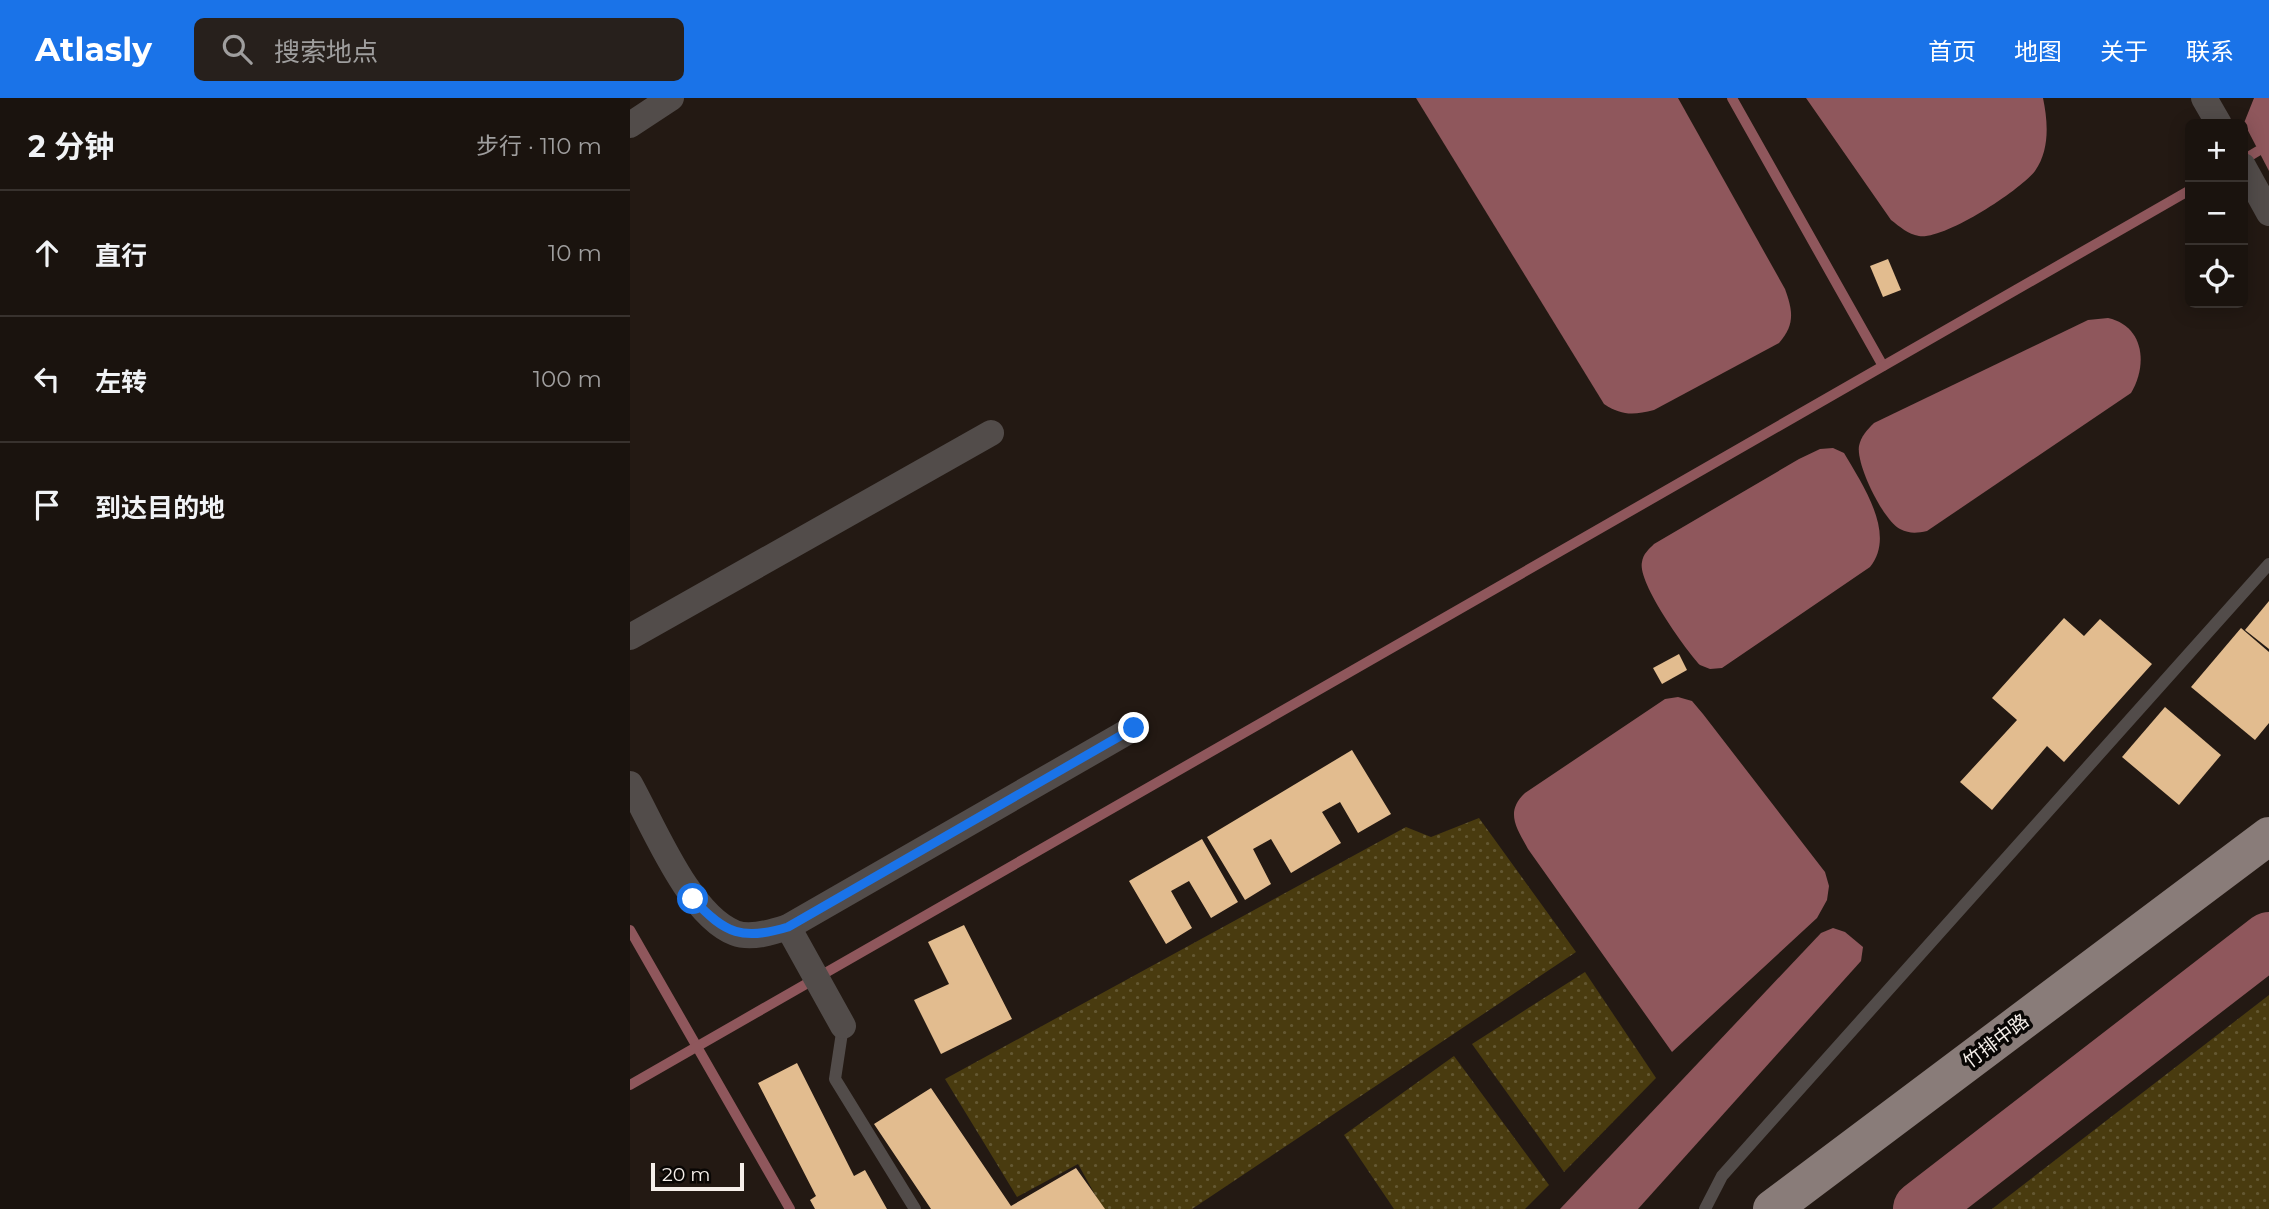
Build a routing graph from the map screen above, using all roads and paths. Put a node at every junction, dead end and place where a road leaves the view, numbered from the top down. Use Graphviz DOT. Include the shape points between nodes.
graph roads {
  1 [pos="671,98"];
  2 [pos="630,125"];
  3 [pos="2248,175"];
  4 [pos="2267,209"];
  5 [pos="991,433"];
  6 [pos="2269,564"];
  7 [pos="630,636"];
  8 [pos="1134,728"];
  9 [pos="630,784"];
  10 [pos="2269,836"];
  11 [pos="794,938"];
  12 [pos="843,1026"];
  13 [pos="915,1209"];
  14 [pos="1705,1209"];
  15 [pos="1772,1209"];
  1 -- 2 [label="street"];
  3 -- 4 [label="street"];
  5 -- 7 [label="street"];
  6 -- 14 [label="lane" via="1731,1166"];
  8 -- 11 [label="street"];
  9 -- 11 [label="street" via="693,899 713,920 737,934"];
  10 -- 15 [label="main road, 竹排中路"];
  11 -- 12 [label="street"];
  12 -- 13 [label="lane" via="835,1079"];
}
